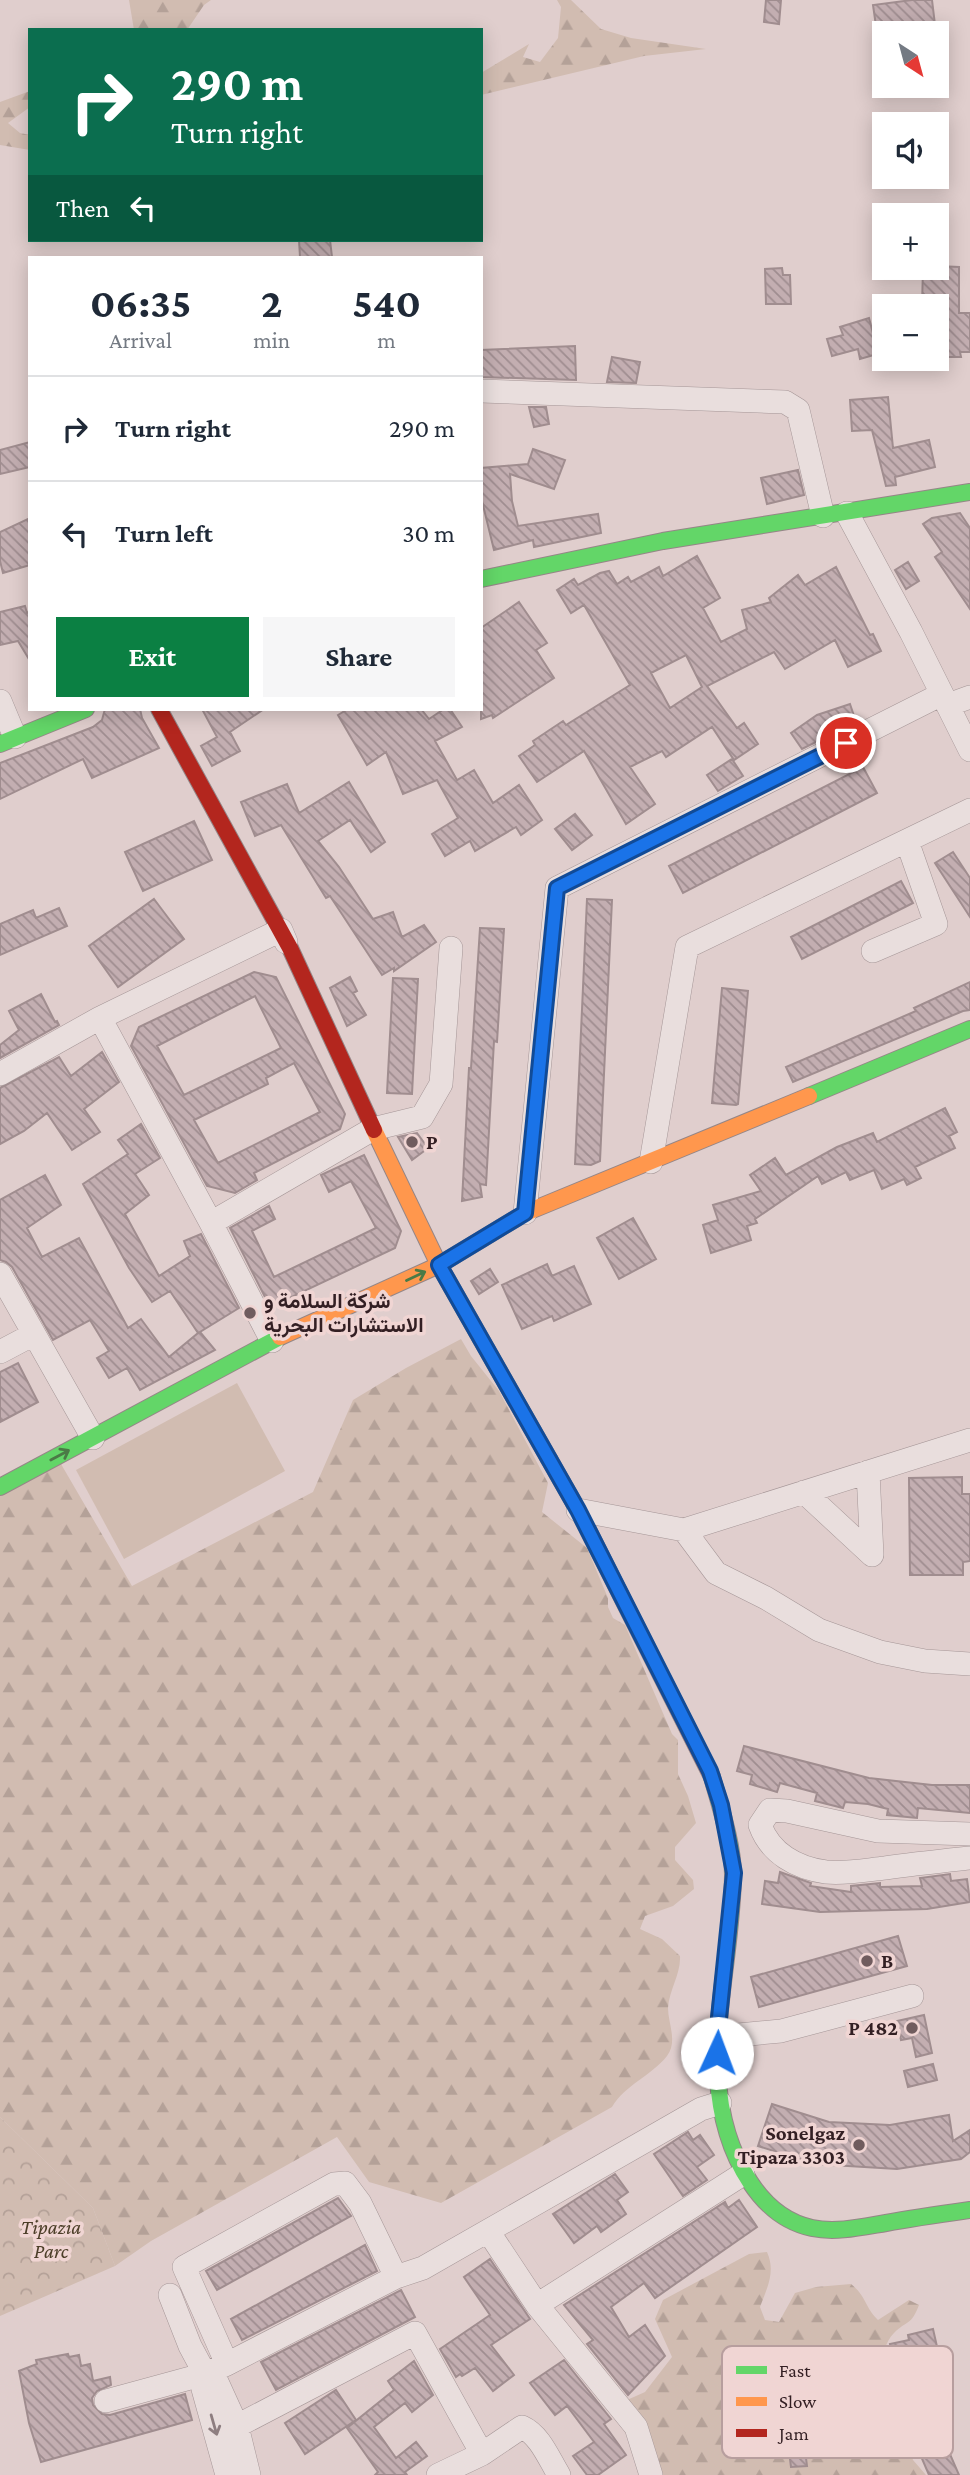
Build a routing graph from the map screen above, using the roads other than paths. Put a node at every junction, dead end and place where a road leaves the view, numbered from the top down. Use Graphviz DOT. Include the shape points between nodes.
graph roads {
  1 [pos="483,391"];
  2 [pos="970,492"];
  3 [pos="847,513"];
  4 [pos="823,516"];
  5 [pos="483,578"];
  6 [pos="970,697"];
  7 [pos="945,700"];
  8 [pos="0,701"];
  9 [pos="81,711"];
  10 [pos="160,711"];
  11 [pos="8,741"];
  12 [pos="970,750"];
  13 [pos="970,810"];
  14 [pos="907,841"];
  15 [pos="281,930"];
  16 [pos="451,948"];
  17 [pos="873,951"];
  18 [pos="100,1018"];
  19 [pos="970,1029"];
  20 [pos="0,1074"];
  21 [pos="373,1129"];
  22 [pos="651,1162"];
  23 [pos="525,1213"];
  24 [pos="211,1223"];
  25 [pos="439,1265"];
  26 [pos="0,1274"];
  27 [pos="34,1334"];
  28 [pos="272,1341"];
  29 [pos="0,1352"];
  30 [pos="93,1438"];
  31 [pos="970,1440"];
  32 [pos="868,1472"];
  33 [pos="0,1487"];
  34 [pos="804,1492"];
  35 [pos="578,1510"];
  36 [pos="684,1530"];
  37 [pos="970,1664"];
  38 [pos="970,1834"];
  39 [pos="970,1857"];
  40 [pos="912,1996"];
  41 [pos="717,2037"];
  42 [pos="710,2106"];
  43 [pos="743,2174"];
  44 [pos="970,2210"];
  45 [pos="488,2231"];
  46 [pos="396,2277"];
  47 [pos="170,2295"];
  48 [pos="537,2305"];
  49 [pos="227,2364"];
  50 [pos="205,2374"];
  51 [pos="106,2401"];
  52 [pos="237,2426"];
  53 [pos="482,2454"];
  54 [pos="227,2475"];
  55 [pos="249,2475"];
  56 [pos="438,2475"];
  57 [pos="559,2475"];
  58 [pos="651,2475"];
  1 -- 4 [label="street" via="785,401 798,410"];
  2 -- 3 [label="street"];
  3 -- 4 [label="street"];
  3 -- 7 [label="street"];
  4 -- 5 [label="street" via="692,536"];
  6 -- 7 [label="street"];
  7 -- 12 [label="street"];
  7 -- 23 [label="street" via="557,888"];
  8 -- 11 [label="street"];
  9 -- 11 [label="street"];
  10 -- 15 [label="street"];
  13 -- 14 [label="street"];
  14 -- 17 [label="street" via="936,924"];
  14 -- 22 [label="street" via="687,947"];
  15 -- 18 [label="street"];
  15 -- 21 [label="street"];
  16 -- 21 [label="street" via="441,1084 422,1117"];
  18 -- 20 [label="street"];
  18 -- 24 [label="street"];
  19 -- 22 [label="street"];
  21 -- 24 [label="street"];
  21 -- 25 [label="street"];
  22 -- 23 [label="street"];
  23 -- 25 [label="street"];
  24 -- 28 [label="street"];
  28 -- 25 [label="street, one-way"];
  25 -- 35 [label="street"];
  26 -- 27 [label="street"];
  27 -- 29 [label="street"];
  27 -- 30 [label="street"];
  28 -- 30 [label="street"];
  33 -- 30 [label="street, one-way"];
  31 -- 32 [label="street"];
  32 -- 34 [label="street"];
  32 -- 34 [label="street" via="872,1555"];
  34 -- 36 [label="street"];
  35 -- 36 [label="street"];
  35 -- 41 [label="street" via="705,1761 721,1805 734,1873"];
  36 -- 37 [label="street" via="716,1573 819,1630 880,1652"];
  38 -- 39 [label="street" via="878,1832 770,1810 760,1825 764,1838 777,1852 826,1872"];
  40 -- 41 [label="street" via="781,2031"];
  41 -- 42 [label="street"];
  42 -- 43 [label="street"];
  42 -- 45 [label="street"];
  43 -- 44 [label="street" via="777,2214 794,2224 823,2230"];
  43 -- 48 [label="street"];
  45 -- 46 [label="street" via="423,2268"];
  45 -- 48 [label="street"];
  46 -- 49 [label="street"];
  46 -- 49 [label="street" via="360,2203 345,2183 334,2184 184,2267"];
  47 -- 50 [label="street"];
  48 -- 58 [label="street" via="636,2427"];
  49 -- 50 [label="street"];
  50 -- 51 [label="street"];
  50 -- 52 [label="street" via="217,2382"];
  50 -- 54 [label="street, one-way" via="203,2389"];
  52 -- 53 [label="street" via="415,2333"];
  52 -- 55 [label="street"];
  53 -- 56 [label="street"];
  53 -- 57 [label="street" via="522,2427 539,2441"];
}
